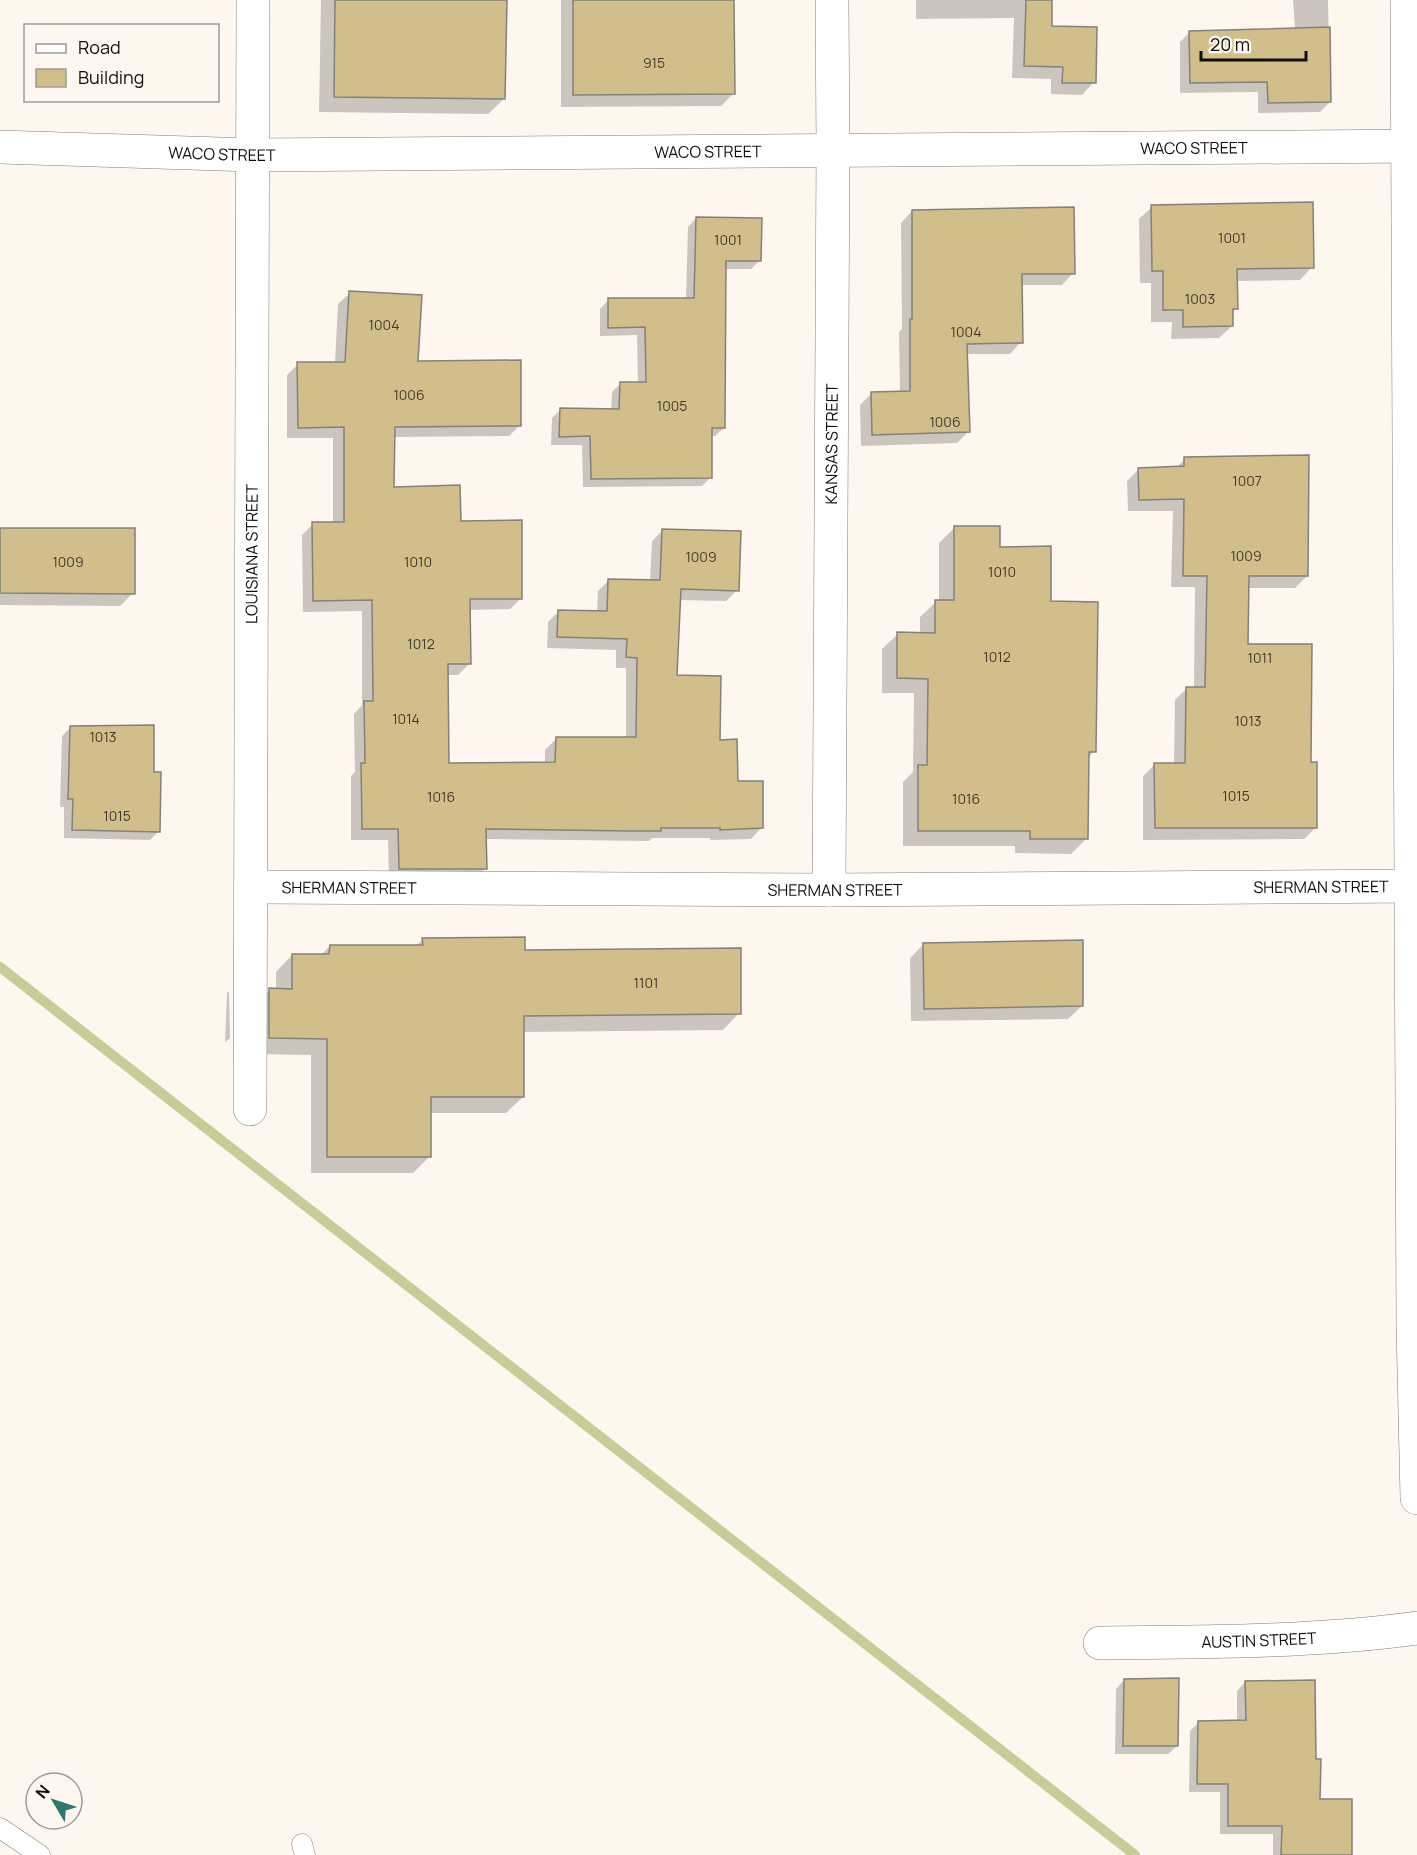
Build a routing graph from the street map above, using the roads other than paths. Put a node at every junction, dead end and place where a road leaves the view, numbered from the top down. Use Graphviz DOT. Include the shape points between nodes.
graph roads {
  1 [pos="253,0"];
  2 [pos="832,0"];
  3 [pos="1407,0"];
  4 [pos="1412,146"];
  5 [pos="0,147"];
  6 [pos="833,150"];
  7 [pos="252,155"];
  8 [pos="1414,886"];
  9 [pos="251,887"];
  10 [pos="829,890"];
  11 [pos="250,1110"];
  12 [pos="1415,1328"];
  13 [pos="1417,1498"];
  14 [pos="1417,1628"];
  15 [pos="1100,1642"];
  16 [pos="0,1828"];
  17 [pos="40,1855"];
  1 -- 7 [label="street, LOUISIANA STREET"];
  2 -- 6 [label="street, KANSAS STREET"];
  3 -- 4 [label="street"];
  4 -- 6 [label="street, WACO STREET"];
  4 -- 8 [label="street"];
  5 -- 7 [label="street, WACO STREET"];
  6 -- 7 [label="street, WACO STREET"];
  6 -- 10 [label="street, KANSAS STREET"];
  7 -- 9 [label="street, LOUISIANA STREET"];
  8 -- 10 [label="street, SHERMAN STREET"];
  8 -- 12 [label="street"];
  9 -- 10 [label="street, SHERMAN STREET"];
  9 -- 11 [label="street, LOUISIANA STREET"];
  12 -- 13 [label="street"];
  14 -- 15 [label="street, AUSTIN STREET" via="1219,1642"];
  16 -- 17 [label="lane"];
}
